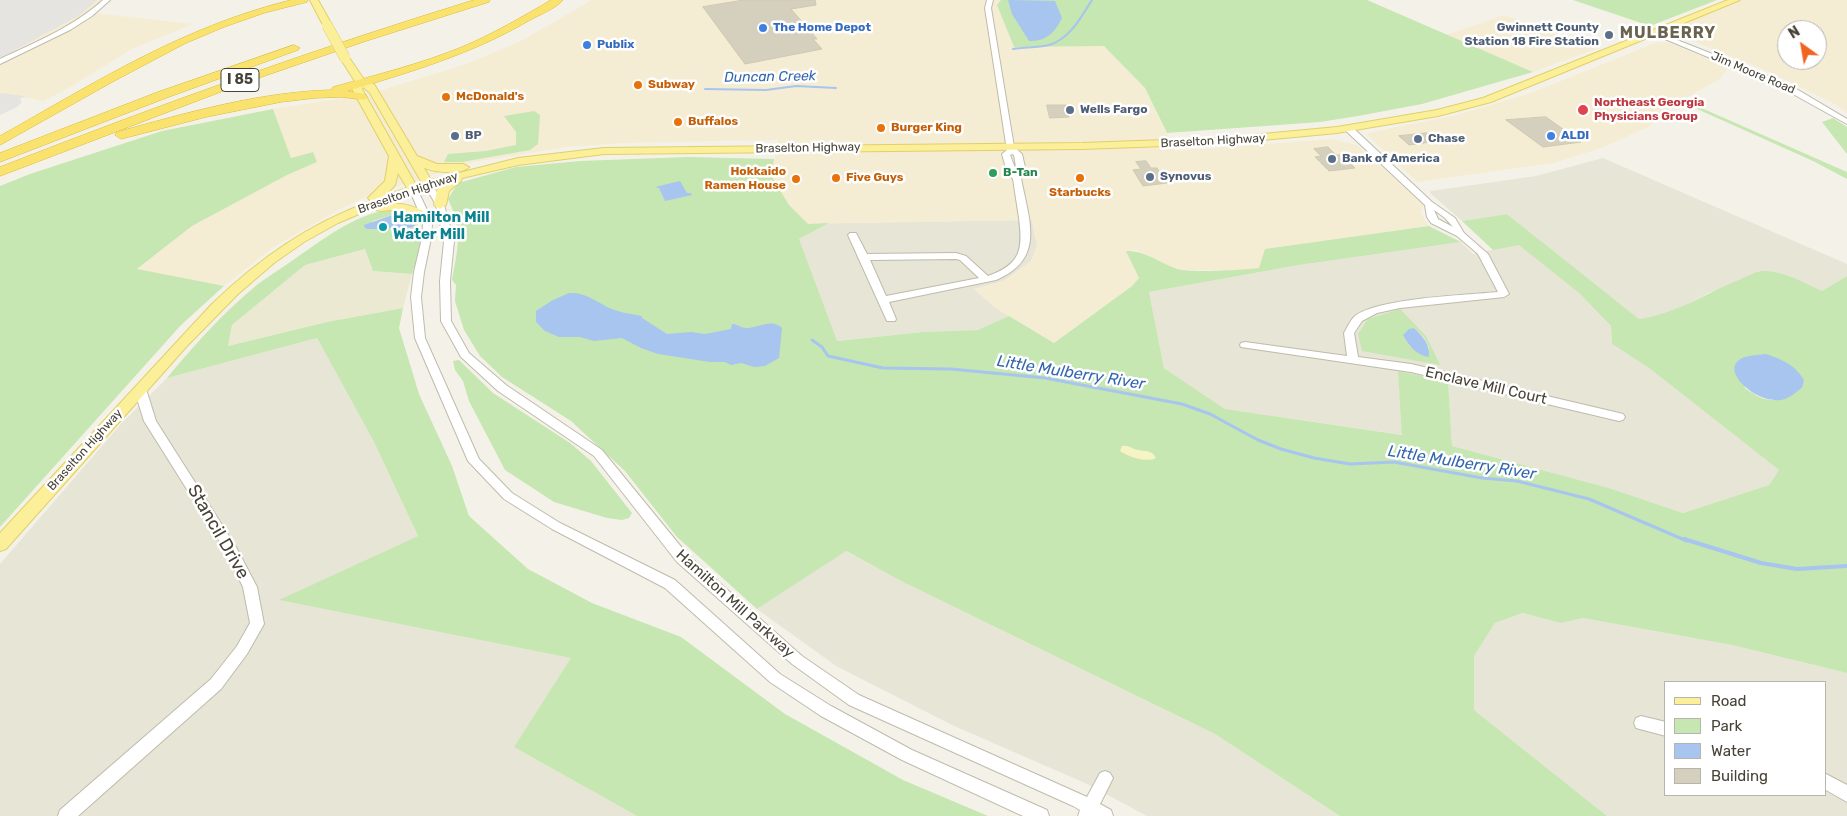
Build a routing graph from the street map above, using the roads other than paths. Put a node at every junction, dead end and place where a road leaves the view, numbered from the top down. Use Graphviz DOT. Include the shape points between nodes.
graph roads {
  1 [pos="107,0"];
  2 [pos="303,0"];
  3 [pos="314,0"];
  4 [pos="447,0"];
  5 [pos="485,0"];
  6 [pos="558,0"];
  7 [pos="990,0"];
  8 [pos="1736,0"];
  9 [pos="378,21"];
  10 [pos="344,32"];
  11 [pos="1655,33"];
  12 [pos="0,62"];
  13 [pos="398,73"];
  14 [pos="360,83"];
  15 [pos="324,93"];
  16 [pos="375,94"];
  17 [pos="361,97"];
  18 [pos="1847,122"];
  19 [pos="1348,128"];
  20 [pos="0,141"];
  21 [pos="1011,149"];
  22 [pos="394,156"];
  23 [pos="412,157"];
  24 [pos="0,158"];
  25 [pos="526,159"];
  26 [pos="479,169"];
  27 [pos="0,172"];
  28 [pos="0,177"];
  29 [pos="428,184"];
  30 [pos="413,189"];
  31 [pos="440,205"];
  32 [pos="350,213"];
  33 [pos="426,218"];
  34 [pos="853,235"];
  35 [pos="864,257"];
  36 [pos="986,280"];
  37 [pos="883,300"];
  38 [pos="892,319"];
  39 [pos="1245,345"];
  40 [pos="1353,360"];
  41 [pos="140,389"];
  42 [pos="1619,417"];
  43 [pos="0,544"];
  44 [pos="1641,723"];
  45 [pos="1664,729"];
  46 [pos="1105,778"];
  47 [pos="1827,782"];
  48 [pos="1847,794"];
  49 [pos="1088,812"];
  50 [pos="66,816"];
  51 [pos="1041,816"];
  52 [pos="1105,816"];
  1 -- 12 [label="street" via="68,29"];
  2 -- 20 [label="highway" via="238,18 164,48"];
  3 -- 14 [label="main road, bridge"];
  4 -- 9 [label="highway"];
  5 -- 27 [label="highway, I 85" via="242,79"];
  6 -- 13 [label="highway" via="476,45"];
  7 -- 21 [label="street" via="988,8"];
  8 -- 11 [label="main road, Braselton Highway"];
  10 -- 24 [label="highway, I 85" via="194,83"];
  11 -- 18 [label="street, Jim Moore Road" via="1785,86"];
  11 -- 19 [label="main road, Braselton Highway" via="1487,100 1438,113"];
  13 -- 14 [label="highway"];
  13 -- 16 [label="highway" via="383,82"];
  14 -- 15 [label="highway"];
  14 -- 16 [label="main road" via="370,86"];
  14 -- 17 [label="main road" via="357,89"];
  15 -- 17 [label="highway"];
  15 -- 28 [label="highway" via="157,125 62,153"];
  16 -- 23 [label="main road"];
  17 -- 22 [label="main road"];
  19 -- 21 [label="main road, Braselton Highway" via="1214,141"];
  19 -- 40 [label="street" via="1458,227 1460,234 1482,253 1504,294 1374,310 1358,319 1349,332"];
  21 -- 25 [label="main road, Braselton Highway" via="604,151"];
  21 -- 36 [label="street" via="1006,154 1011,172 1017,178 1026,245 1016,264 996,278"];
  22 -- 30 [label="main road"];
  22 -- 32 [label="main road" via="392,181 387,189"];
  23 -- 25 [label="main road" via="428,167 450,169"];
  23 -- 29 [label="main road"];
  25 -- 26 [label="main road, Braselton Highway"];
  26 -- 29 [label="main road, Braselton Highway"];
  26 -- 31 [label="main road" via="444,189"];
  29 -- 30 [label="main road, Braselton Highway"];
  29 -- 31 [label="street, Hamilton Mill Parkway"];
  30 -- 32 [label="main road, Braselton Highway"];
  30 -- 33 [label="street, Hamilton Mill Parkway"];
  31 -- 49 [label="street, Hamilton Mill Parkway" via="449,241 446,320 465,355 502,388 598,453 682,558 797,660 854,700 983,756"];
  32 -- 33 [label="main road" via="400,206 414,209"];
  32 -- 41 [label="main road, Braselton Highway" via="290,246 236,287"];
  33 -- 51 [label="street, Hamilton Mill Parkway" via="427,237 419,274 416,318 420,338 474,461 508,496 556,526 670,584 775,678 826,711 907,755"];
  34 -- 35 [label="street"];
  35 -- 36 [label="street" via="956,256 963,258"];
  35 -- 37 [label="street"];
  36 -- 37 [label="street"];
  37 -- 38 [label="street"];
  39 -- 40 [label="street, Enclave Mill Court"];
  40 -- 42 [label="street, Enclave Mill Court" via="1420,370"];
  41 -- 43 [label="main road, Braselton Highway"];
  41 -- 50 [label="street, Stancil Drive" via="150,421 230,547 250,587 257,624 216,684"];
  44 -- 45 [label="street"];
  46 -- 49 [label="street"];
  47 -- 48 [label="street"];
  49 -- 52 [label="street, Hamilton Mill Parkway"];
}
